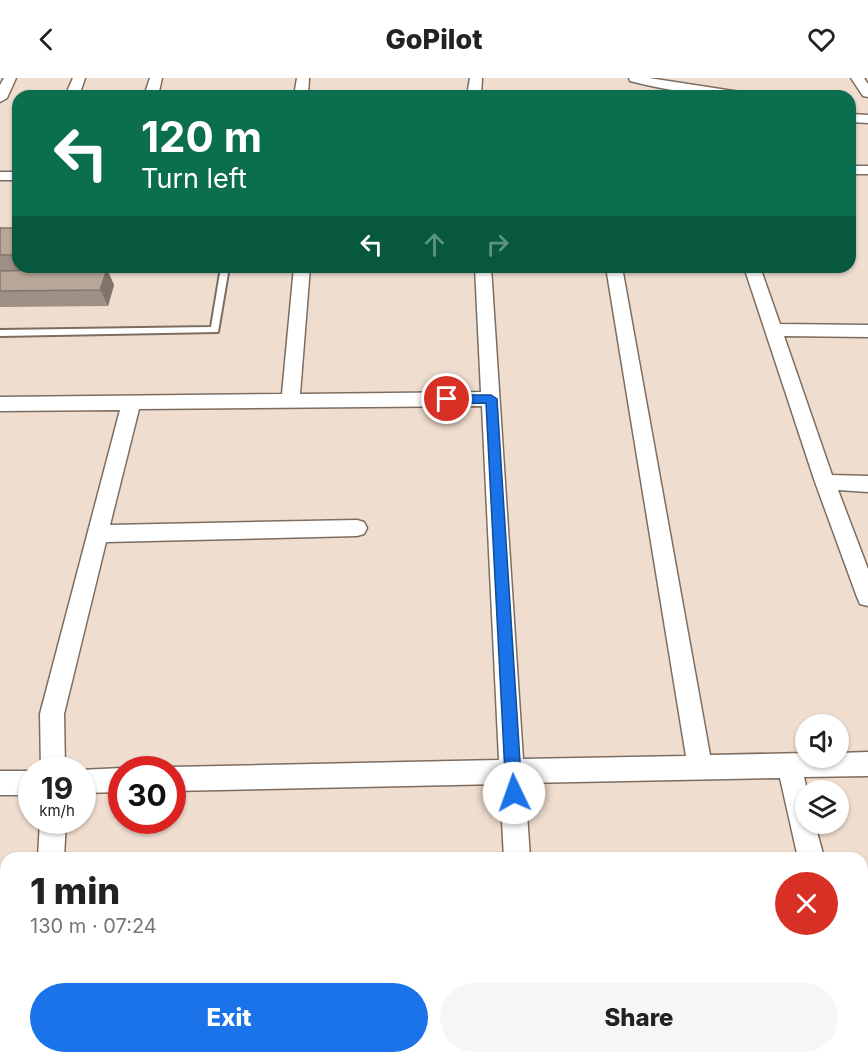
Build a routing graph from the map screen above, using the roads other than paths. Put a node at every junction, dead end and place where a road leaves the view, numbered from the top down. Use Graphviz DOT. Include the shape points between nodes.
graph roads {
  1 [pos="10,78"];
  2 [pos="635,78"];
  3 [pos="857,78"];
  4 [pos="700,90"];
  5 [pos="868,93"];
  6 [pos="0,98"];
  7 [pos="224,273"];
  8 [pos="301,273"];
  9 [pos="483,273"];
  10 [pos="615,273"];
  11 [pos="754,273"];
  12 [pos="772,330"];
  13 [pos="868,331"];
  14 [pos="0,333"];
  15 [pos="491,399"];
  16 [pos="290,401"];
  17 [pos="130,403"];
  18 [pos="0,404"];
  19 [pos="825,482"];
  20 [pos="868,484"];
  21 [pos="357,528"];
  22 [pos="99,534"];
  23 [pos="868,597"];
  24 [pos="53,756"];
  25 [pos="868,764"];
  26 [pos="789,765"];
  27 [pos="700,767"];
  28 [pos="513,772"];
  29 [pos="186,779"];
  30 [pos="0,783"];
  31 [pos="18,783"];
  32 [pos="52,834"];
  33 [pos="51,852"];
  34 [pos="517,852"];
  35 [pos="810,852"];
  1 -- 6 [label="street"];
  2 -- 4 [label="street"];
  3 -- 5 [label="street"];
  7 -- 14 [label="lane" via="215,330"];
  8 -- 16 [label="street"];
  9 -- 15 [label="street"];
  10 -- 27 [label="street"];
  11 -- 12 [label="street"];
  12 -- 13 [label="street"];
  12 -- 19 [label="street"];
  15 -- 16 [label="street"];
  15 -- 28 [label="street"];
  16 -- 17 [label="street"];
  17 -- 18 [label="street"];
  17 -- 22 [label="street"];
  19 -- 20 [label="street"];
  19 -- 23 [label="street"];
  21 -- 22 [label="street"];
  22 -- 24 [label="street" via="52,714"];
  25 -- 26 [label="street"];
  26 -- 27 [label="street"];
  26 -- 35 [label="street"];
  27 -- 28 [label="street"];
  28 -- 29 [label="street"];
  28 -- 34 [label="street"];
  30 -- 31 [label="street"];
  32 -- 33 [label="street"];
}
